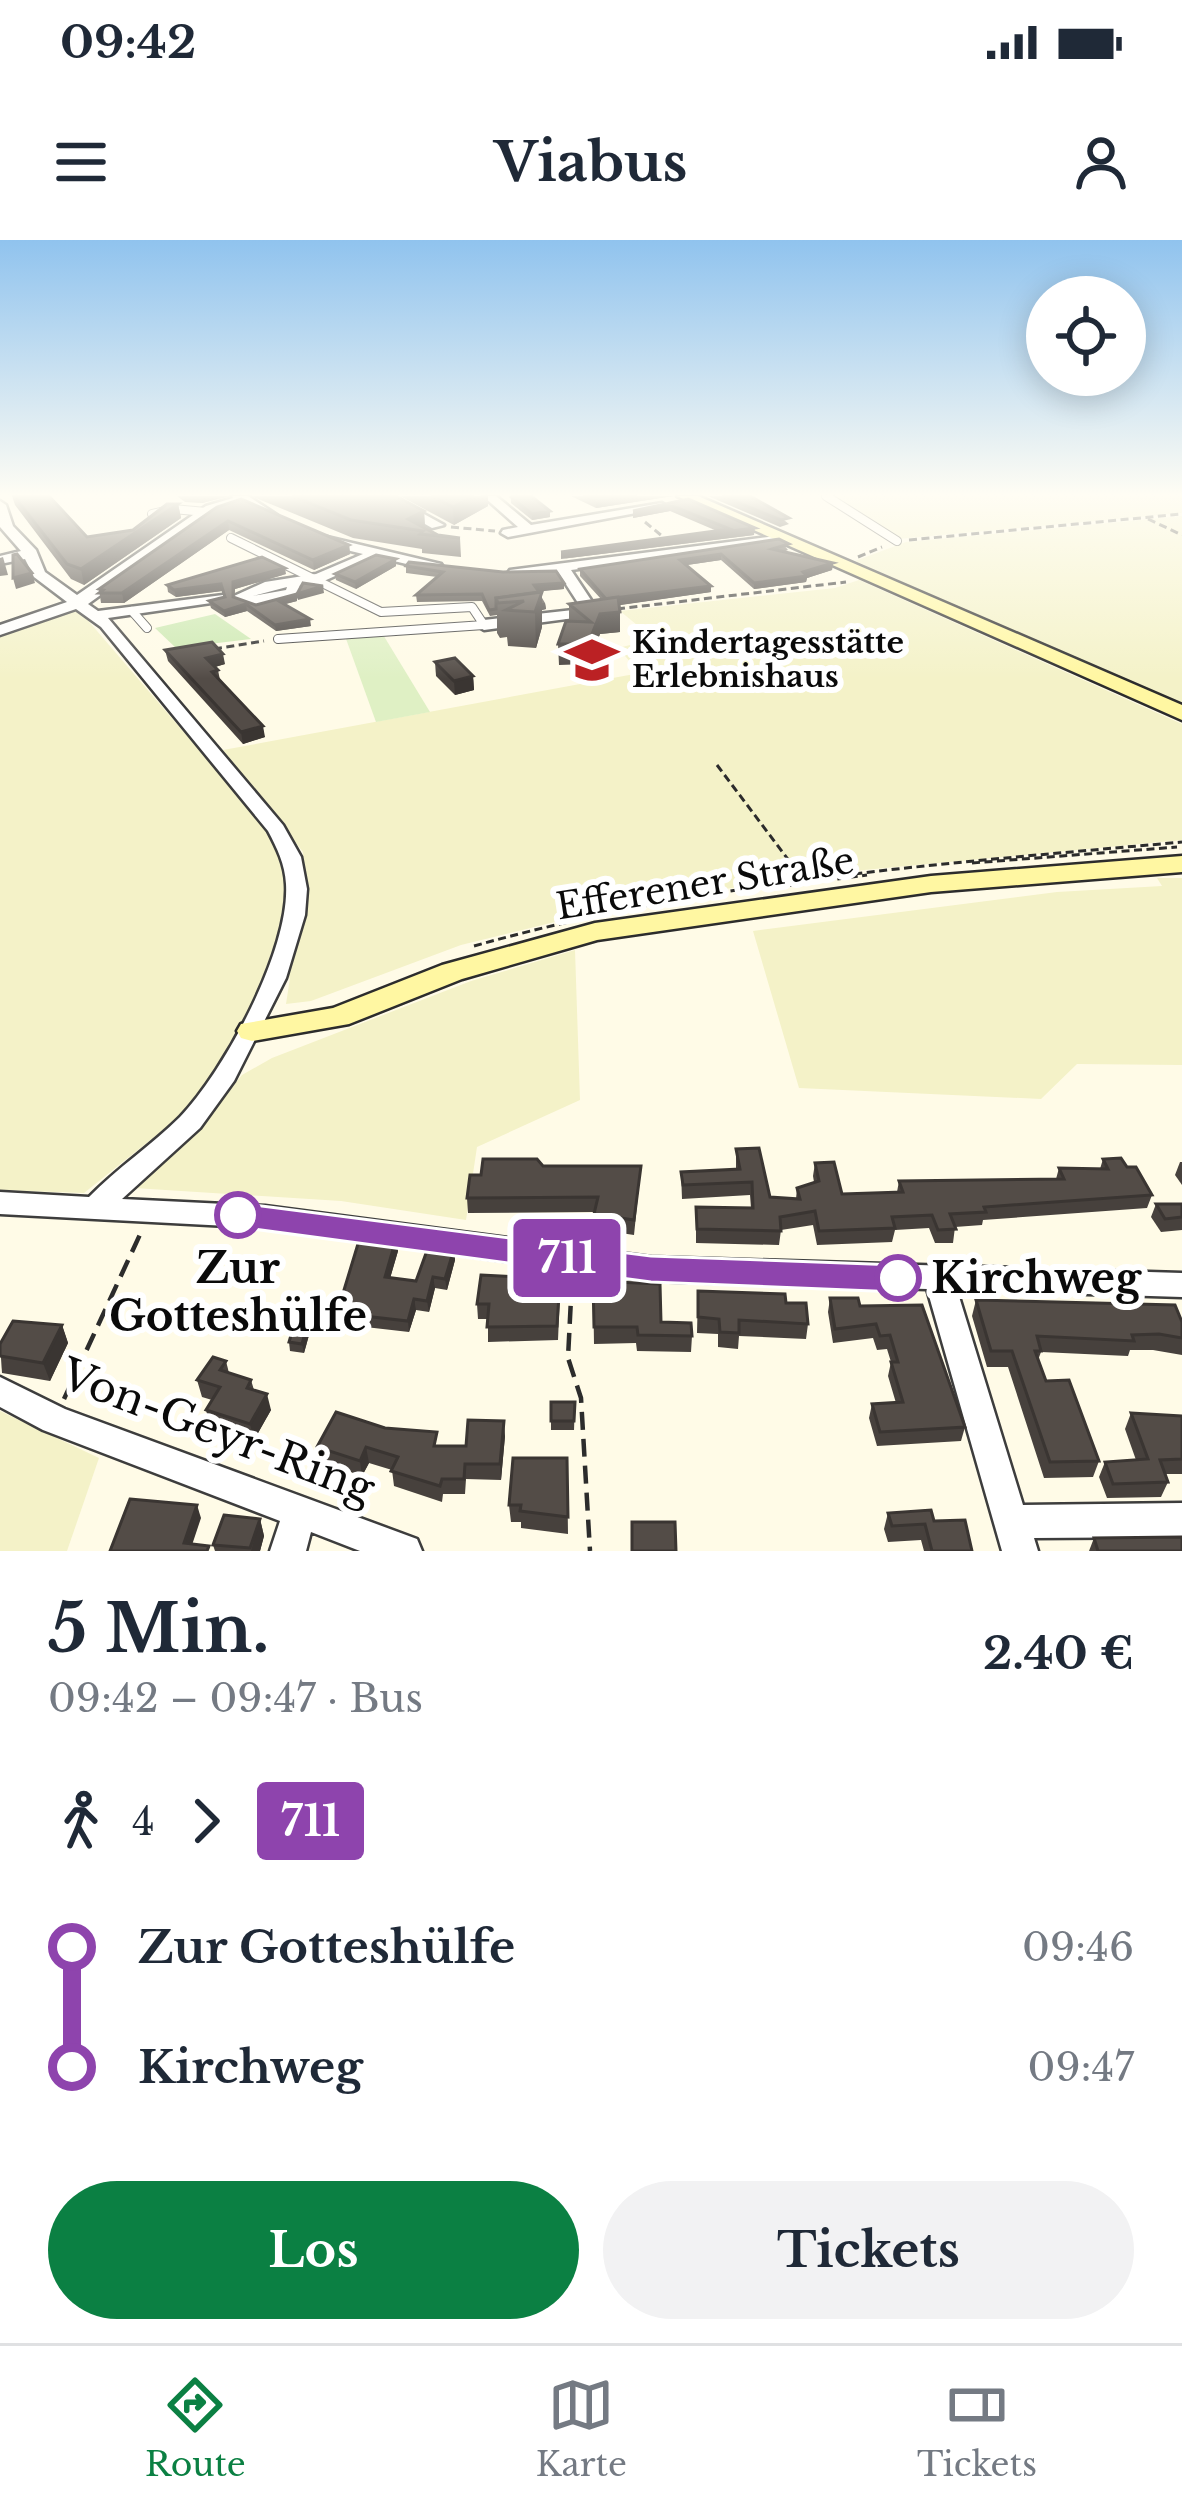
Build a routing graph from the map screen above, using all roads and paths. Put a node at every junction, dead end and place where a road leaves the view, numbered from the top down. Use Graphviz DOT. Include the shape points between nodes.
graph roads {
  1 [pos="32,557"];
  2 [pos="149,557"];
  3 [pos="274,557"];
  4 [pos="366,557"];
  5 [pos="383,557"];
  6 [pos="649,557"];
  7 [pos="825,557"];
  8 [pos="858,557"];
  9 [pos="841,564"];
  10 [pos="445,568"];
  11 [pos="563,569"];
  12 [pos="502,572"];
  13 [pos="865,576"];
  14 [pos="320,578"];
  15 [pos="294,586"];
  16 [pos="218,598"];
  17 [pos="87,606"];
  18 [pos="132,610"];
  19 [pos="592,612"];
  20 [pos="484,625"];
  21 [pos="147,628"];
  22 [pos="0,630"];
  23 [pos="278,639"];
  24 [pos="196,652"];
  25 [pos="1182,713"];
  26 [pos="717,765"];
  27 [pos="1182,864"];
  28 [pos="801,877"];
  29 [pos="252,1031"];
  30 [pos="0,1203"];
  31 [pos="96,1208"];
  32 [pos="152,1210"];
  33 [pos="573,1259"];
  34 [pos="939,1279"];
  35 [pos="1182,1285"];
  36 [pos="0,1391"];
  37 [pos="54,1420"];
  38 [pos="299,1514"];
  39 [pos="1182,1520"];
  40 [pos="1016,1537"];
  41 [pos="288,1551"];
  42 [pos="405,1551"];
  43 [pos="590,1551"];
  1 -- 17 [label="street" via="39,574"];
  2 -- 17 [label="street"];
  3 -- 14 [label="lane"];
  4 -- 14 [label="street"];
  5 -- 10 [label="street"];
  6 -- 11 [label="street"];
  7 -- 9 [label="street"];
  8 -- 9 [label="path"];
  9 -- 13 [label="street"];
  11 -- 12 [label="street"];
  11 -- 19 [label="street"];
  13 -- 19 [label="path" via="830,587"];
  13 -- 25 [label="street"];
  14 -- 15 [label="street"];
  14 -- 20 [label="lane" via="381,611 472,607"];
  16 -- 18 [label="street"];
  17 -- 18 [label="street"];
  17 -- 22 [label="street"];
  17 -- 29 [label="street" via="276,829 293,861 296,899"];
  18 -- 21 [label="lane"];
  19 -- 20 [label="street"];
  20 -- 23 [label="lane"];
  23 -- 24 [label="path"];
  26 -- 28 [label="path"];
  27 -- 29 [label="street, Efferener Straße" via="971,880 596,932 452,972 338,1017"];
  29 -- 31 [label="street" via="241,1058 191,1121"];
  30 -- 31 [label="street"];
  31 -- 32 [label="street"];
  32 -- 33 [label="street" via="355,1227"];
  32 -- 37 [label="path"];
  33 -- 34 [label="street"];
  33 -- 43 [label="path" via="568,1358 581,1398"];
  34 -- 35 [label="street"];
  34 -- 40 [label="street"];
  36 -- 37 [label="street, Von-Geyr-Ring"];
  37 -- 38 [label="street, Von-Geyr-Ring"];
  38 -- 41 [label="street"];
  38 -- 42 [label="street, Von-Geyr-Ring"];
  39 -- 40 [label="street"];
}
